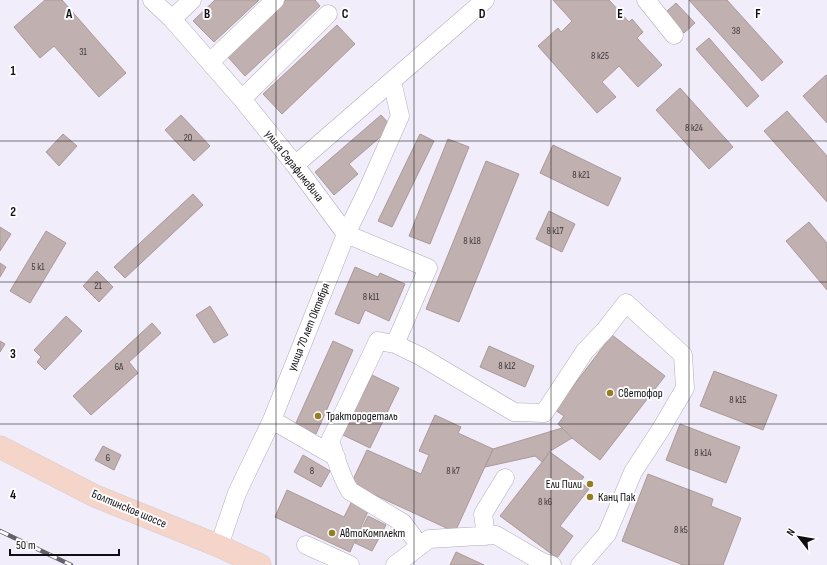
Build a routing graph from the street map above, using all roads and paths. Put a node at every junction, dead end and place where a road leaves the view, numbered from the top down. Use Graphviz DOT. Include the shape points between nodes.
graph roads {
  1 [pos="152,0"];
  2 [pos="192,0"];
  3 [pos="275,0"];
  4 [pos="485,0"];
  5 [pos="646,0"];
  6 [pos="328,14"];
  7 [pos="172,19"];
  8 [pos="674,35"];
  9 [pos="210,62"];
  10 [pos="392,81"];
  11 [pos="242,99"];
  12 [pos="295,165"];
  13 [pos="346,234"];
  14 [pos="395,344"];
  15 [pos="272,420"];
  16 [pos="0,447"];
  17 [pos="336,457"];
  18 [pos="505,478"];
  19 [pos="486,536"];
  20 [pos="306,545"];
  21 [pos="219,546"];
  22 [pos="420,546"];
  23 [pos="260,565"];
  24 [pos="350,565"];
  25 [pos="394,565"];
  26 [pos="552,565"];
  27 [pos="580,565"];
  1 -- 7 [label="street, улица Серафимовича"];
  2 -- 7 [label="street"];
  3 -- 9 [label="street"];
  4 -- 10 [label="street"];
  5 -- 8 [label="street"];
  6 -- 11 [label="street"];
  7 -- 9 [label="street, улица Серафимовича"];
  9 -- 11 [label="street, улица Серафимовича"];
  10 -- 12 [label="street"];
  10 -- 13 [label="street, улица 70 лет Октября" via="400,116"];
  11 -- 12 [label="street, улица Серафимовича"];
  12 -- 13 [label="street, улица Серафимовича"];
  13 -- 14 [label="street" via="428,268"];
  13 -- 15 [label="street, улица 70 лет Октября"];
  14 -- 17 [label="street" via="378,341 330,441"];
  14 -- 27 [label="street" via="514,412 544,412 585,351 626,303 683,355 685,388 632,472 607,534"];
  15 -- 17 [label="street"];
  15 -- 21 [label="street, улица 70 лет Октября" via="238,493"];
  16 -- 21 [label="main road, Болтинское шоссе" via="95,496"];
  17 -- 22 [label="street" via="350,491 403,523"];
  18 -- 19 [label="street" via="483,514"];
  19 -- 22 [label="street" via="428,539"];
  19 -- 26 [label="street" via="496,535 542,562"];
  20 -- 24 [label="street"];
  21 -- 23 [label="main road, Болтинское шоссе"];
  22 -- 25 [label="street"];
}
